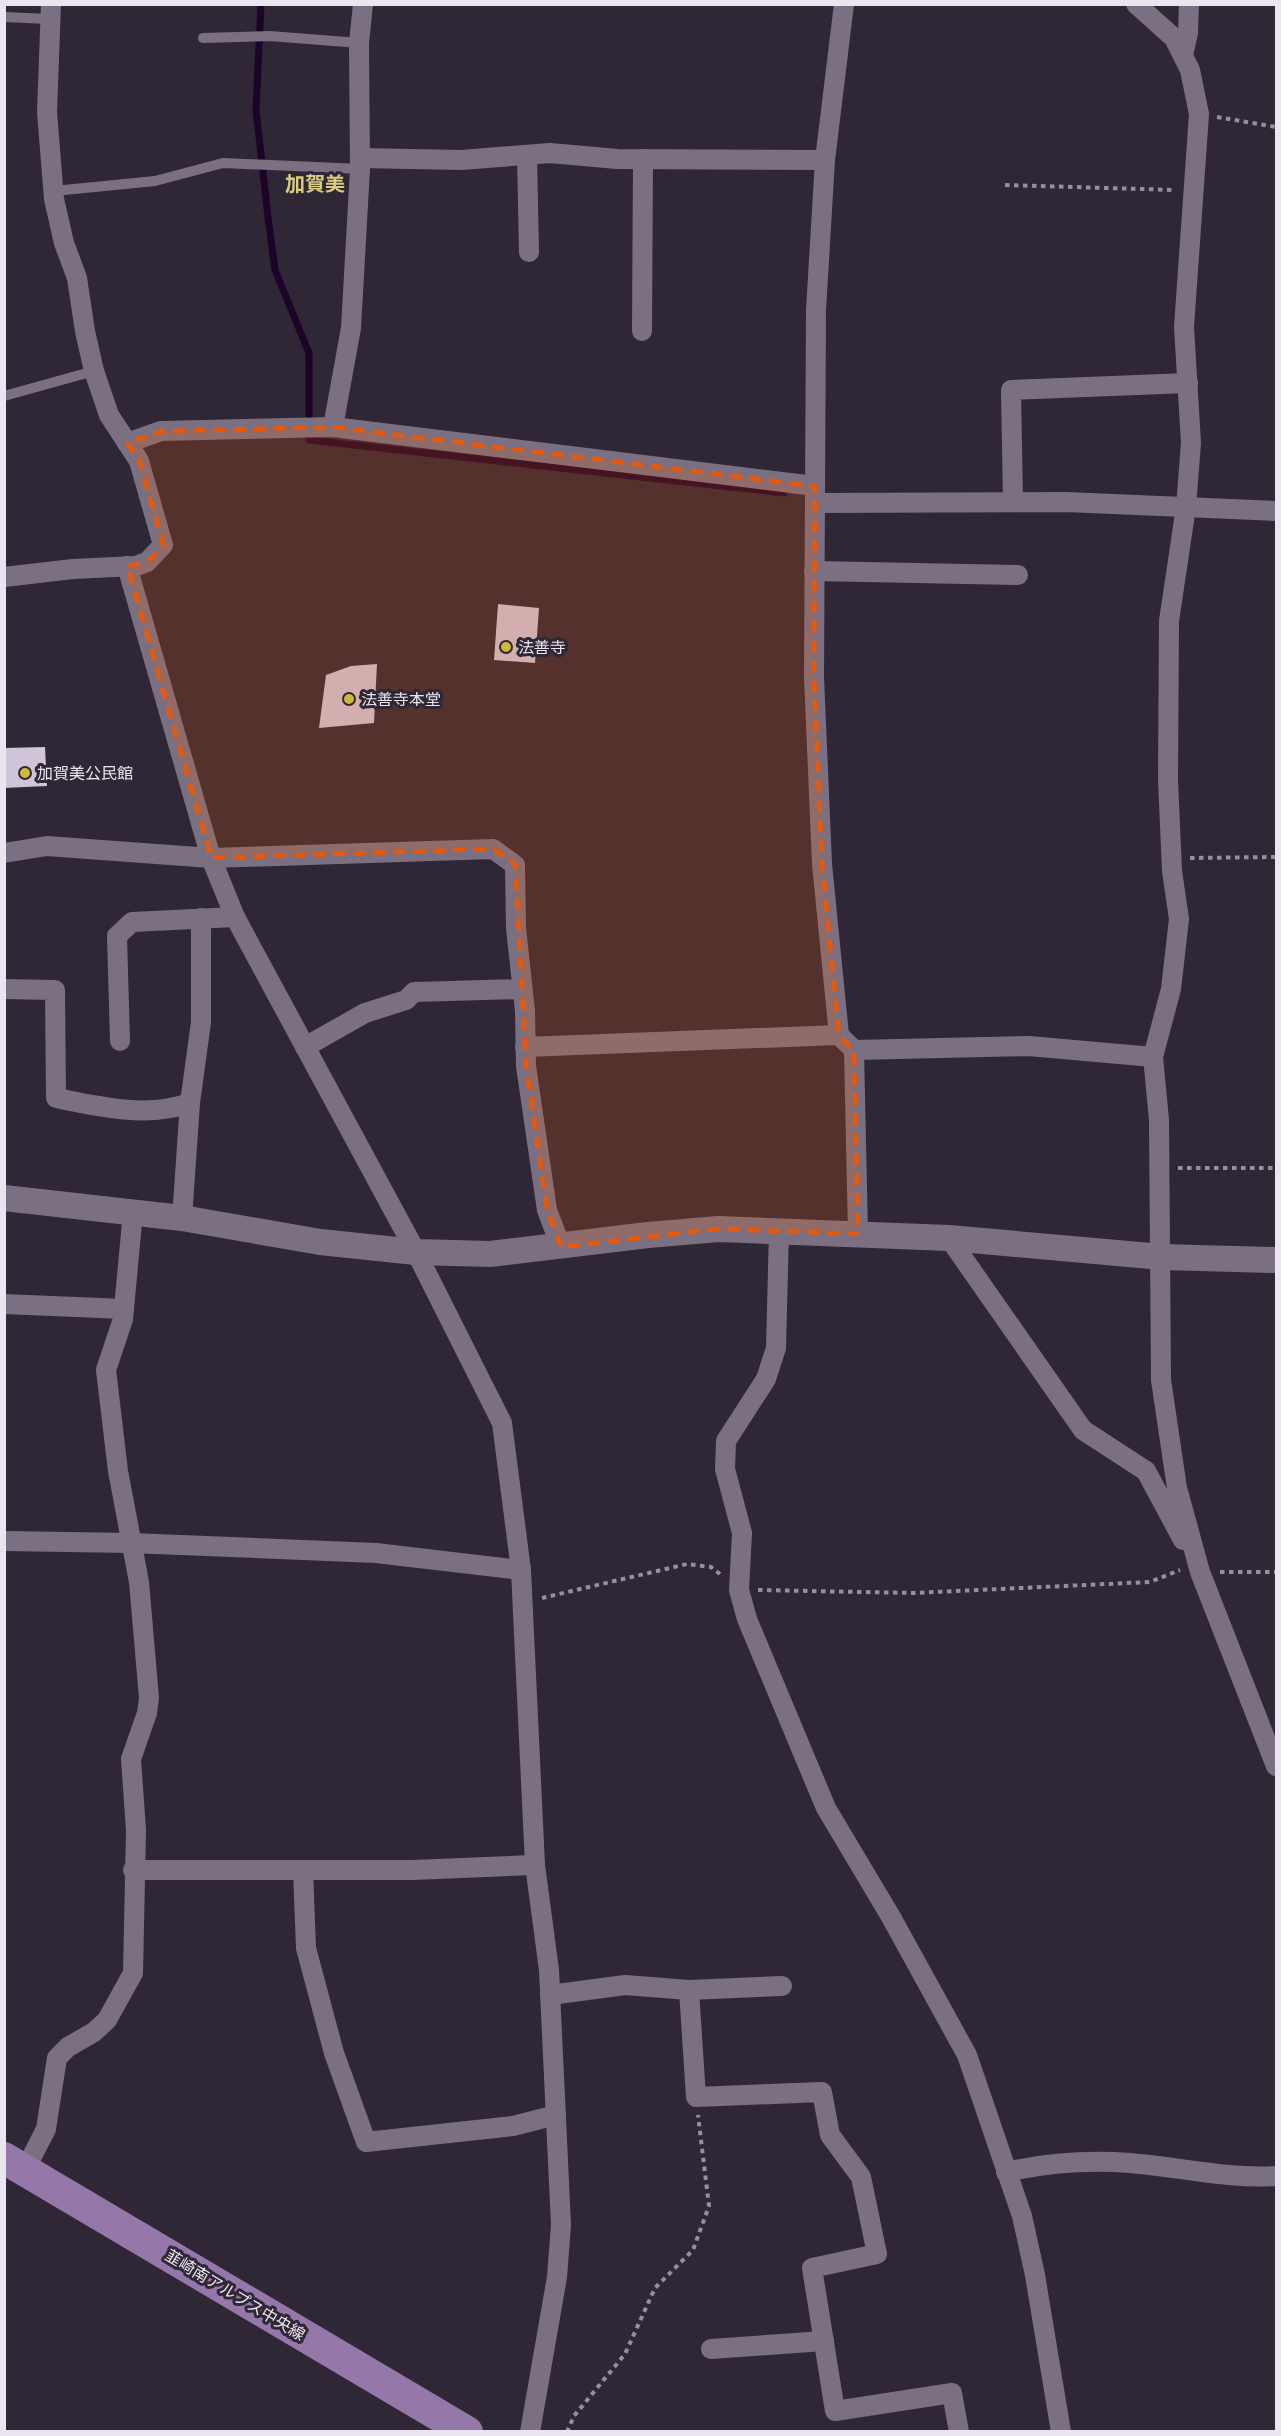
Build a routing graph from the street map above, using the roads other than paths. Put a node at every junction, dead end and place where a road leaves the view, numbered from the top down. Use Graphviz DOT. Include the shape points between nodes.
graph roads {
  1 [pos="363,4"];
  2 [pos="844,4"];
  3 [pos="1136,4"];
  4 [pos="1189,4"];
  5 [pos="50,12"];
  6 [pos="4,17"];
  7 [pos="203,38"];
  8 [pos="359,43"];
  9 [pos="1183,55"];
  10 [pos="527,155"];
  11 [pos="643,159"];
  12 [pos="825,160"];
  13 [pos="360,163"];
  14 [pos="54,191"];
  15 [pos="529,252"];
  16 [pos="642,331"];
  17 [pos="94,371"];
  18 [pos="1188,383"];
  19 [pos="4,396"];
  20 [pos="327,427"];
  21 [pos="127,443"];
  22 [pos="815,494"];
  23 [pos="1013,502"];
  24 [pos="1186,507"];
  25 [pos="1276,511"];
  26 [pos="127,566"];
  27 [pos="814,571"];
  28 [pos="1018,575"];
  29 [pos="4,577"];
  30 [pos="4,853"];
  31 [pos="211,858"];
  32 [pos="236,917"];
  33 [pos="201,918"];
  34 [pos="4,989"];
  35 [pos="522,989"];
  36 [pos="839,1035"];
  37 [pos="120,1041"];
  38 [pos="305,1047"];
  39 [pos="525,1047"];
  40 [pos="854,1050"];
  41 [pos="1153,1057"];
  42 [pos="190,1103"];
  43 [pos="4,1198"];
  44 [pos="133,1212"];
  45 [pos="182,1218"];
  46 [pos="779,1231"];
  47 [pos="858,1234"];
  48 [pos="949,1239"];
  49 [pos="561,1247"];
  50 [pos="416,1252"];
  51 [pos="1162,1257"];
  52 [pos="1276,1260"];
  53 [pos="4,1304"];
  54 [pos="124,1309"];
  55 [pos="4,1541"];
  56 [pos="132,1543"];
  57 [pos="521,1570"];
  58 [pos="1200,1572"];
  59 [pos="1276,1766"];
  60 [pos="535,1865"];
  61 [pos="133,1870"];
  62 [pos="303,1870"];
  63 [pos="782,1986"];
  64 [pos="689,1990"];
  65 [pos="550,1995"];
  66 [pos="556,2115"];
  67 [pos="15,2164"];
  68 [pos="1006,2172"];
  69 [pos="1276,2176"];
  70 [pos="824,2341"];
  71 [pos="711,2349"];
  72 [pos="466,2432"];
  73 [pos="530,2432"];
  74 [pos="959,2432"];
  75 [pos="1061,2432"];
  1 -- 8 [label="street"];
  2 -- 12 [label="street"];
  3 -- 9 [label="street" via="1174,38"];
  4 -- 9 [label="street"];
  5 -- 6 [label="lane"];
  5 -- 14 [label="street" via="47,112"];
  7 -- 8 [label="lane" via="270,36"];
  8 -- 13 [label="street"];
  9 -- 18 [label="street" via="1199,114 1184,327"];
  10 -- 11 [label="street"];
  10 -- 13 [label="street"];
  10 -- 15 [label="street"];
  11 -- 12 [label="street"];
  11 -- 16 [label="street"];
  12 -- 22 [label="street" via="816,310"];
  13 -- 14 [label="lane" via="224,163 154,181"];
  13 -- 20 [label="street" via="351,328"];
  14 -- 17 [label="street" via="64,243 77,278"];
  17 -- 19 [label="lane"];
  17 -- 21 [label="street" via="110,415"];
  18 -- 23 [label="street" via="1011,390"];
  18 -- 24 [label="street" via="1191,443"];
  20 -- 21 [label="street" via="161,431"];
  20 -- 22 [label="street"];
  21 -- 26 [label="street" via="139,461 163,545 147,562"];
  22 -- 23 [label="street"];
  22 -- 27 [label="street"];
  23 -- 24 [label="street"];
  24 -- 25 [label="street"];
  24 -- 41 [label="street" via="1169,621 1168,780 1178,929 1171,989"];
  26 -- 29 [label="street"];
  26 -- 31 [label="street"];
  27 -- 28 [label="street"];
  27 -- 36 [label="street" via="822,864"];
  30 -- 31 [label="street" via="47,846"];
  31 -- 32 [label="street"];
  31 -- 35 [label="street" via="493,849 515,865"];
  32 -- 33 [label="street"];
  32 -- 38 [label="street"];
  33 -- 37 [label="street" via="132,922 117,936"];
  33 -- 42 [label="street" via="201,1022"];
  34 -- 42 [label="street" via="56,990 56,1098 116,1110 174,1109"];
  35 -- 38 [label="street" via="414,992 406,1000 365,1013"];
  35 -- 39 [label="street"];
  36 -- 39 [label="street"];
  36 -- 40 [label="street"];
  38 -- 50 [label="street"];
  39 -- 49 [label="street" via="548,1210"];
  40 -- 41 [label="street" via="1029,1046"];
  40 -- 47 [label="street"];
  41 -- 51 [label="street"];
  42 -- 45 [label="street"];
  43 -- 44 [label="street"];
  44 -- 45 [label="street"];
  44 -- 54 [label="street"];
  45 -- 50 [label="street" via="320,1242"];
  46 -- 47 [label="street"];
  46 -- 49 [label="street" via="718,1229 648,1234"];
  46 -- 68 [label="street" via="776,1348 766,1379 726,1441 725,1469 742,1533 740,1590 747,1619 826,1808 968,2055"];
  47 -- 48 [label="street"];
  48 -- 51 [label="street"];
  48 -- 58 [label="street" via="1083,1431 1146,1471"];
  49 -- 50 [label="street" via="490,1254"];
  50 -- 57 [label="street" via="502,1423"];
  51 -- 52 [label="street"];
  51 -- 58 [label="street" via="1161,1380 1177,1488"];
  53 -- 54 [label="street"];
  54 -- 56 [label="street" via="106,1370 118,1471"];
  55 -- 56 [label="street"];
  56 -- 57 [label="street" via="376,1553"];
  56 -- 61 [label="street" via="149,1698 131,1759 136,1830"];
  57 -- 60 [label="street"];
  58 -- 59 [label="street"];
  60 -- 62 [label="street"];
  60 -- 65 [label="street"];
  61 -- 62 [label="street"];
  61 -- 67 [label="street" via="133,1973 106,2019 57,2058 46,2129"];
  62 -- 66 [label="street" via="308,1958 334,2054 366,2142 513,2126"];
  63 -- 64 [label="street"];
  64 -- 65 [label="street" via="625,1985"];
  64 -- 70 [label="street" via="696,2097 822,2092 830,2135 861,2177 877,2254 812,2268"];
  65 -- 66 [label="street"];
  66 -- 73 [label="street" via="560,2250"];
  67 -- 72 [label="main road, 韮崎南アルプス中央線"];
  68 -- 69 [label="street" via="1038,2165 1129,2163 1242,2177"];
  68 -- 75 [label="street" via="1022,2216 1035,2275"];
  70 -- 71 [label="street"];
  70 -- 74 [label="street" via="835,2411 952,2393"];
}
